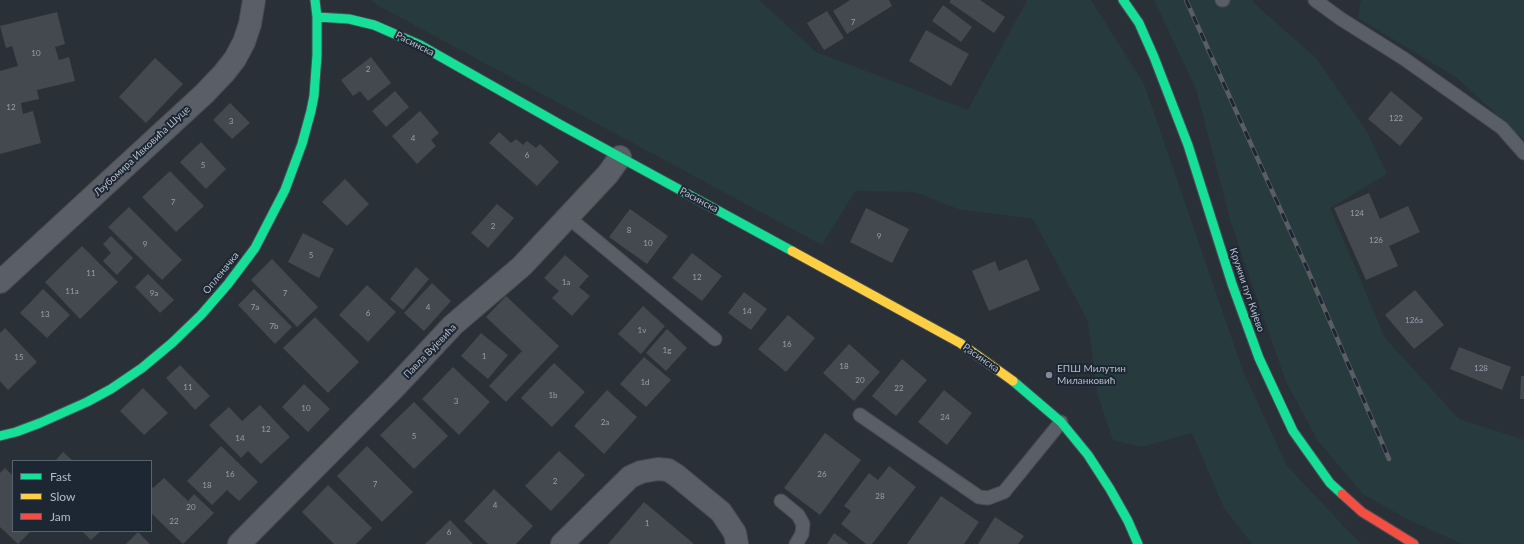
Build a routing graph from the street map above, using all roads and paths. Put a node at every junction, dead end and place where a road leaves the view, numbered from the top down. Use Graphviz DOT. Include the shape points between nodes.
graph roads {
  1 [pos="254,0"];
  2 [pos="316,0"];
  3 [pos="1123,0"];
  4 [pos="1315,0"];
  5 [pos="317,17"];
  6 [pos="1524,153"];
  7 [pos="620,157"];
  8 [pos="569,218"];
  9 [pos="0,282"];
  10 [pos="715,339"];
  11 [pos="860,415"];
  12 [pos="1061,422"];
  13 [pos="0,436"];
  14 [pos="781,501"];
  15 [pos="239,544"];
  16 [pos="562,544"];
  17 [pos="736,544"];
  18 [pos="796,544"];
  19 [pos="1138,544"];
  20 [pos="1414,544"];
  1 -- 9 [label="street, Љубомира Ивковића Шуце" via="244,42 224,73"];
  2 -- 5 [label="street, Опленачка"];
  3 -- 20 [label="street, Кружни пут Кијево" via="1154,56 1188,144 1232,284 1259,358 1292,431 1330,483 1362,512"];
  4 -- 6 [label="lane" via="1502,128"];
  5 -- 7 [label="street, Расинска" via="349,19 388,30 420,45"];
  5 -- 13 [label="street, Опленачка" via="314,96 302,144 285,190 255,248 233,278 201,315 142,368 111,389 40,423"];
  7 -- 8 [label="street, Павла Вујевића"];
  7 -- 12 [label="street, Расинска" via="960,343 1015,382"];
  8 -- 10 [label="lane"];
  8 -- 15 [label="street, Павла Вујевића" via="522,266 453,325"];
  11 -- 12 [label="lane" via="979,497 988,498 1004,492"];
  12 -- 19 [label="street, Расинска" via="1088,455 1110,489"];
  14 -- 18 [label="lane" via="798,515 803,524 802,534"];
  16 -- 17 [label="street" via="630,477 658,468 668,470 721,512 735,533"];
}
